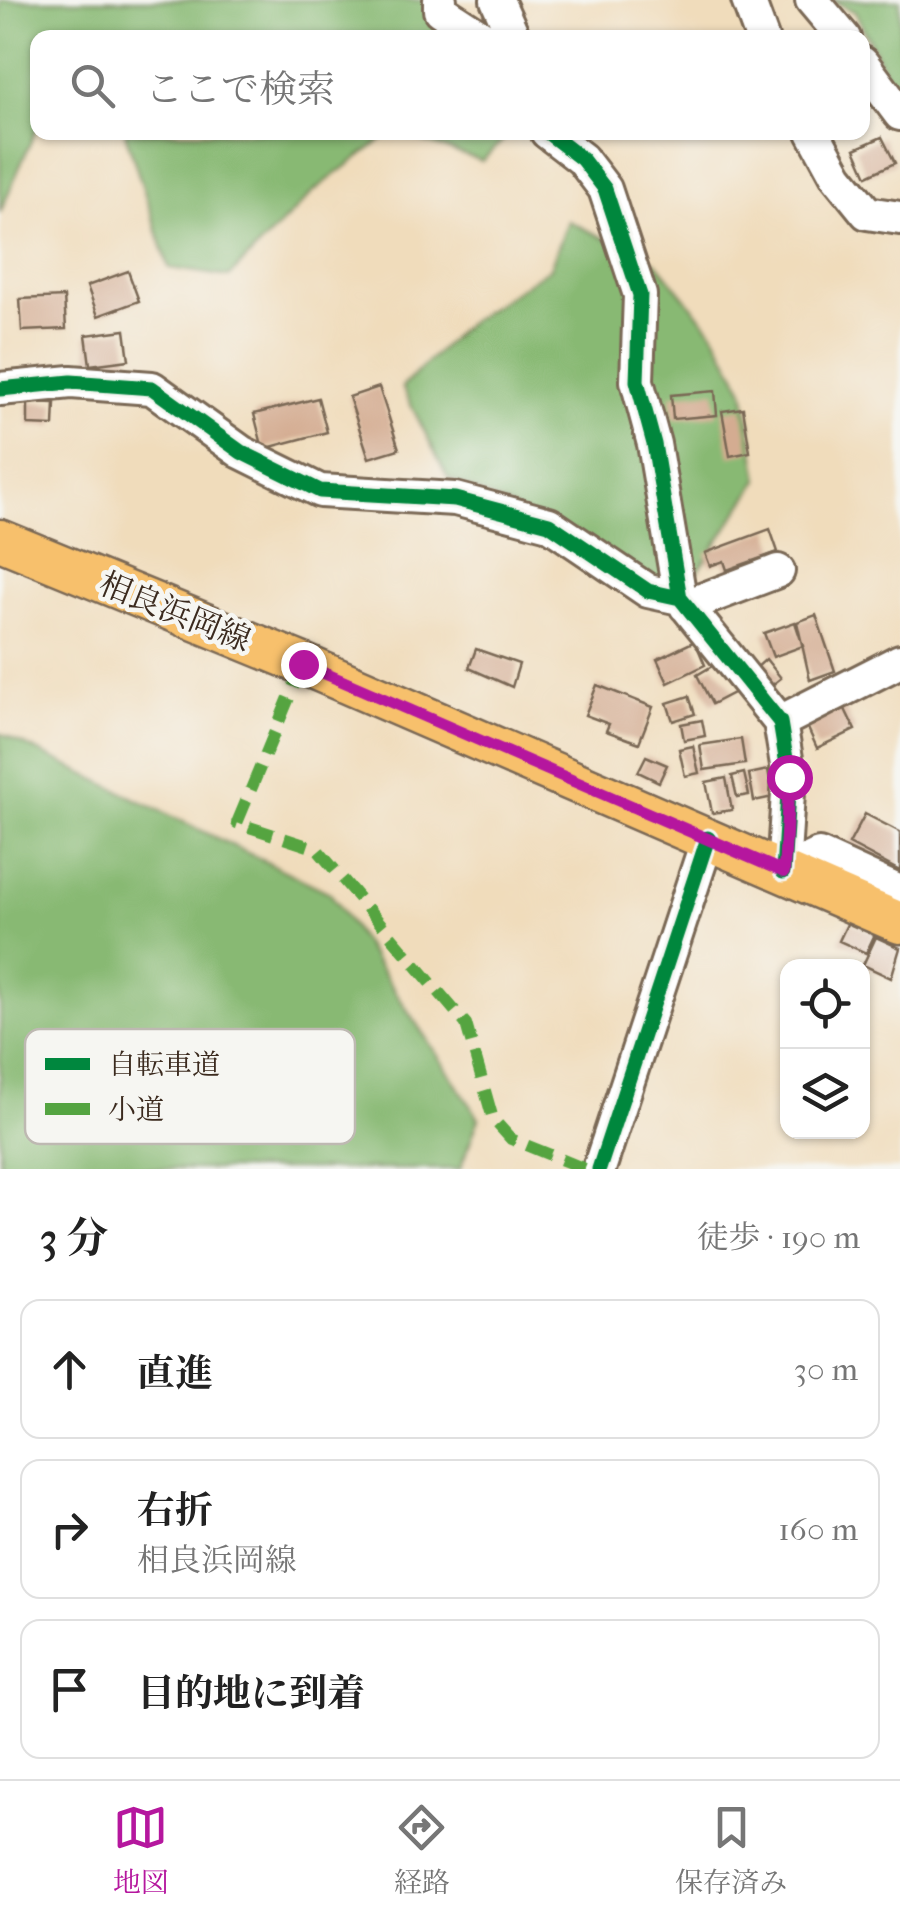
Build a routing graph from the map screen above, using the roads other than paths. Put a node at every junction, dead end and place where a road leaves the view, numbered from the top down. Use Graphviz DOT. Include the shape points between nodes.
graph roads {
  1 [pos="440,0"];
  2 [pos="497,0"];
  3 [pos="748,0"];
  4 [pos="812,0"];
  5 [pos="471,30"];
  6 [pos="510,30"];
  7 [pos="759,30"];
  8 [pos="837,30"];
  9 [pos="870,74"];
  10 [pos="900,114"];
  11 [pos="557,140"];
  12 [pos="817,140"];
  13 [pos="900,218"];
  14 [pos="0,389"];
  15 [pos="0,540"];
  16 [pos="778,571"];
  17 [pos="683,602"];
  18 [pos="900,661"];
  19 [pos="780,722"];
  20 [pos="708,838"];
  21 [pos="784,872"];
  22 [pos="900,892"];
  23 [pos="900,923"];
  24 [pos="599,1169"];
  1 -- 5 [label="street" via="440,10"];
  2 -- 6 [label="street"];
  3 -- 7 [label="street"];
  4 -- 8 [label="street"];
  9 -- 10 [label="street"];
  11 -- 17 [label="street" via="605,189 640,295 637,381"];
  12 -- 13 [label="street" via="867,213"];
  14 -- 17 [label="street" via="71,382 152,388 242,452 320,492 455,499 548,524 648,591"];
  15 -- 20 [label="main road, 相良浜岡線"];
  16 -- 17 [label="street"];
  17 -- 19 [label="street"];
  18 -- 19 [label="street"];
  19 -- 21 [label="street" via="789,777"];
  20 -- 21 [label="main road, 相良浜岡線"];
  20 -- 24 [label="street"];
  21 -- 22 [label="street" via="819,855"];
  21 -- 23 [label="main road, 相良浜岡線"];
}
